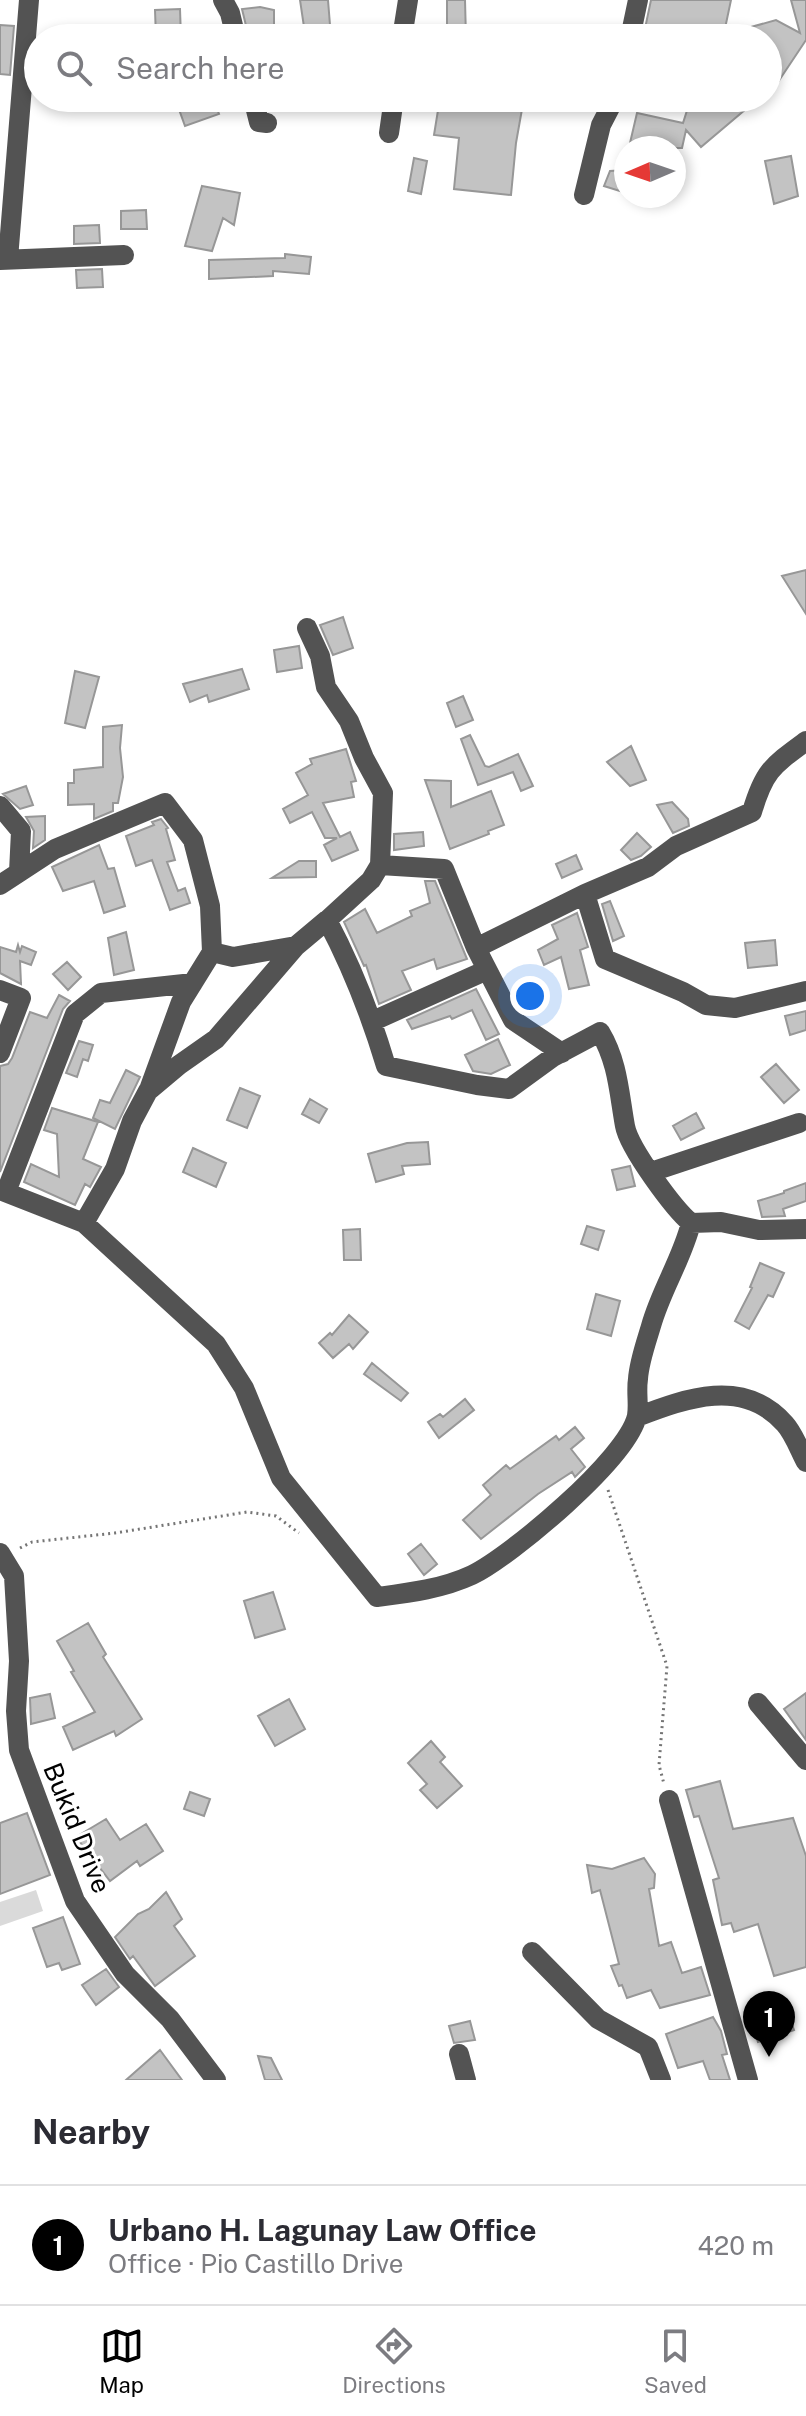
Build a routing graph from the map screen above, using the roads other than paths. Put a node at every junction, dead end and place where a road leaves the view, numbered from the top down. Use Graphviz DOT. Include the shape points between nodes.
graph roads {
  1 [pos="29,0"];
  2 [pos="223,0"];
  3 [pos="408,0"];
  4 [pos="638,0"];
  5 [pos="26,24"];
  6 [pos="233,24"];
  7 [pos="404,24"];
  8 [pos="633,24"];
  9 [pos="24,40"];
  10 [pos="256,112"];
  11 [pos="392,112"];
  12 [pos="608,112"];
  13 [pos="267,123"];
  14 [pos="389,133"];
  15 [pos="7,176"];
  16 [pos="584,195"];
  17 [pos="124,255"];
  18 [pos="4,260"];
  19 [pos="307,628"];
  20 [pos="806,741"];
  21 [pos="0,806"];
  22 [pos="380,865"];
  23 [pos="19,872"];
  24 [pos="0,885"];
  25 [pos="585,894"];
  26 [pos="323,924"];
  27 [pos="296,946"];
  28 [pos="476,948"];
  29 [pos="212,952"];
  30 [pos="487,970"];
  31 [pos="193,983"];
  32 [pos="0,990"];
  33 [pos="806,991"];
  34 [pos="373,1021"];
  35 [pos="0,1053"];
  36 [pos="562,1053"];
  37 [pos="148,1091"];
  38 [pos="799,1123"];
  39 [pos="651,1172"];
  40 [pos="3,1191"];
  41 [pos="84,1223"];
  42 [pos="691,1223"];
  43 [pos="806,1229"];
  44 [pos="637,1417"];
  45 [pos="806,1462"];
  46 [pos="1,1554"];
  47 [pos="758,1703"];
  48 [pos="806,1760"];
  49 [pos="669,1800"];
  50 [pos="532,1952"];
  51 [pos="459,2054"];
  52 [pos="216,2080"];
  53 [pos="466,2080"];
  54 [pos="661,2080"];
  55 [pos="748,2080"];
  1 -- 5 [label="street"];
  2 -- 6 [label="street"];
  3 -- 7 [label="street"];
  4 -- 8 [label="street"];
  9 -- 15 [label="street"];
  10 -- 13 [label="street" via="259,122"];
  11 -- 14 [label="street"];
  12 -- 16 [label="street"];
  15 -- 18 [label="street"];
  17 -- 18 [label="street"];
  19 -- 22 [label="street" via="326,687 349,721 383,793"];
  20 -- 25 [label="street" via="772,766 760,783 752,812"];
  21 -- 23 [label="street" via="21,831"];
  22 -- 26 [label="street"];
  22 -- 28 [label="street" via="444,869"];
  23 -- 24 [label="street"];
  23 -- 29 [label="street" via="55,849 165,803 193,840 210,906"];
  25 -- 28 [label="street"];
  25 -- 33 [label="street" via="605,959 706,1005 735,1008"];
  26 -- 27 [label="street"];
  26 -- 34 [label="street" via="327,920 342,948"];
  27 -- 29 [label="street" via="233,957"];
  27 -- 37 [label="street" via="216,1039"];
  28 -- 30 [label="street"];
  29 -- 31 [label="street"];
  30 -- 34 [label="street"];
  30 -- 36 [label="street" via="513,1020"];
  31 -- 37 [label="street"];
  31 -- 40 [label="street" via="101,993 75,1014"];
  32 -- 35 [label="street" via="21,998"];
  34 -- 36 [label="street" via="386,1066 477,1085 509,1089"];
  36 -- 39 [label="street" via="600,1032 611,1050 626,1129"];
  37 -- 41 [label="street" via="115,1169"];
  38 -- 39 [label="street"];
  39 -- 42 [label="street"];
  40 -- 41 [label="street"];
  41 -- 44 [label="street" via="216,1344 244,1388 281,1478 377,1597 417,1592 502,1559 601,1471"];
  42 -- 43 [label="street"];
  42 -- 44 [label="street" via="652,1322 638,1377"];
  44 -- 45 [label="street" via="676,1401 716,1394 753,1399 785,1425"];
  46 -- 52 [label="street, Bukid Drive" via="14,1576 19,1750 75,1901 125,1974 170,2019"];
  47 -- 48 [label="street"];
  49 -- 55 [label="street"];
  50 -- 54 [label="street" via="598,2019 648,2047"];
  51 -- 53 [label="street"];
}
